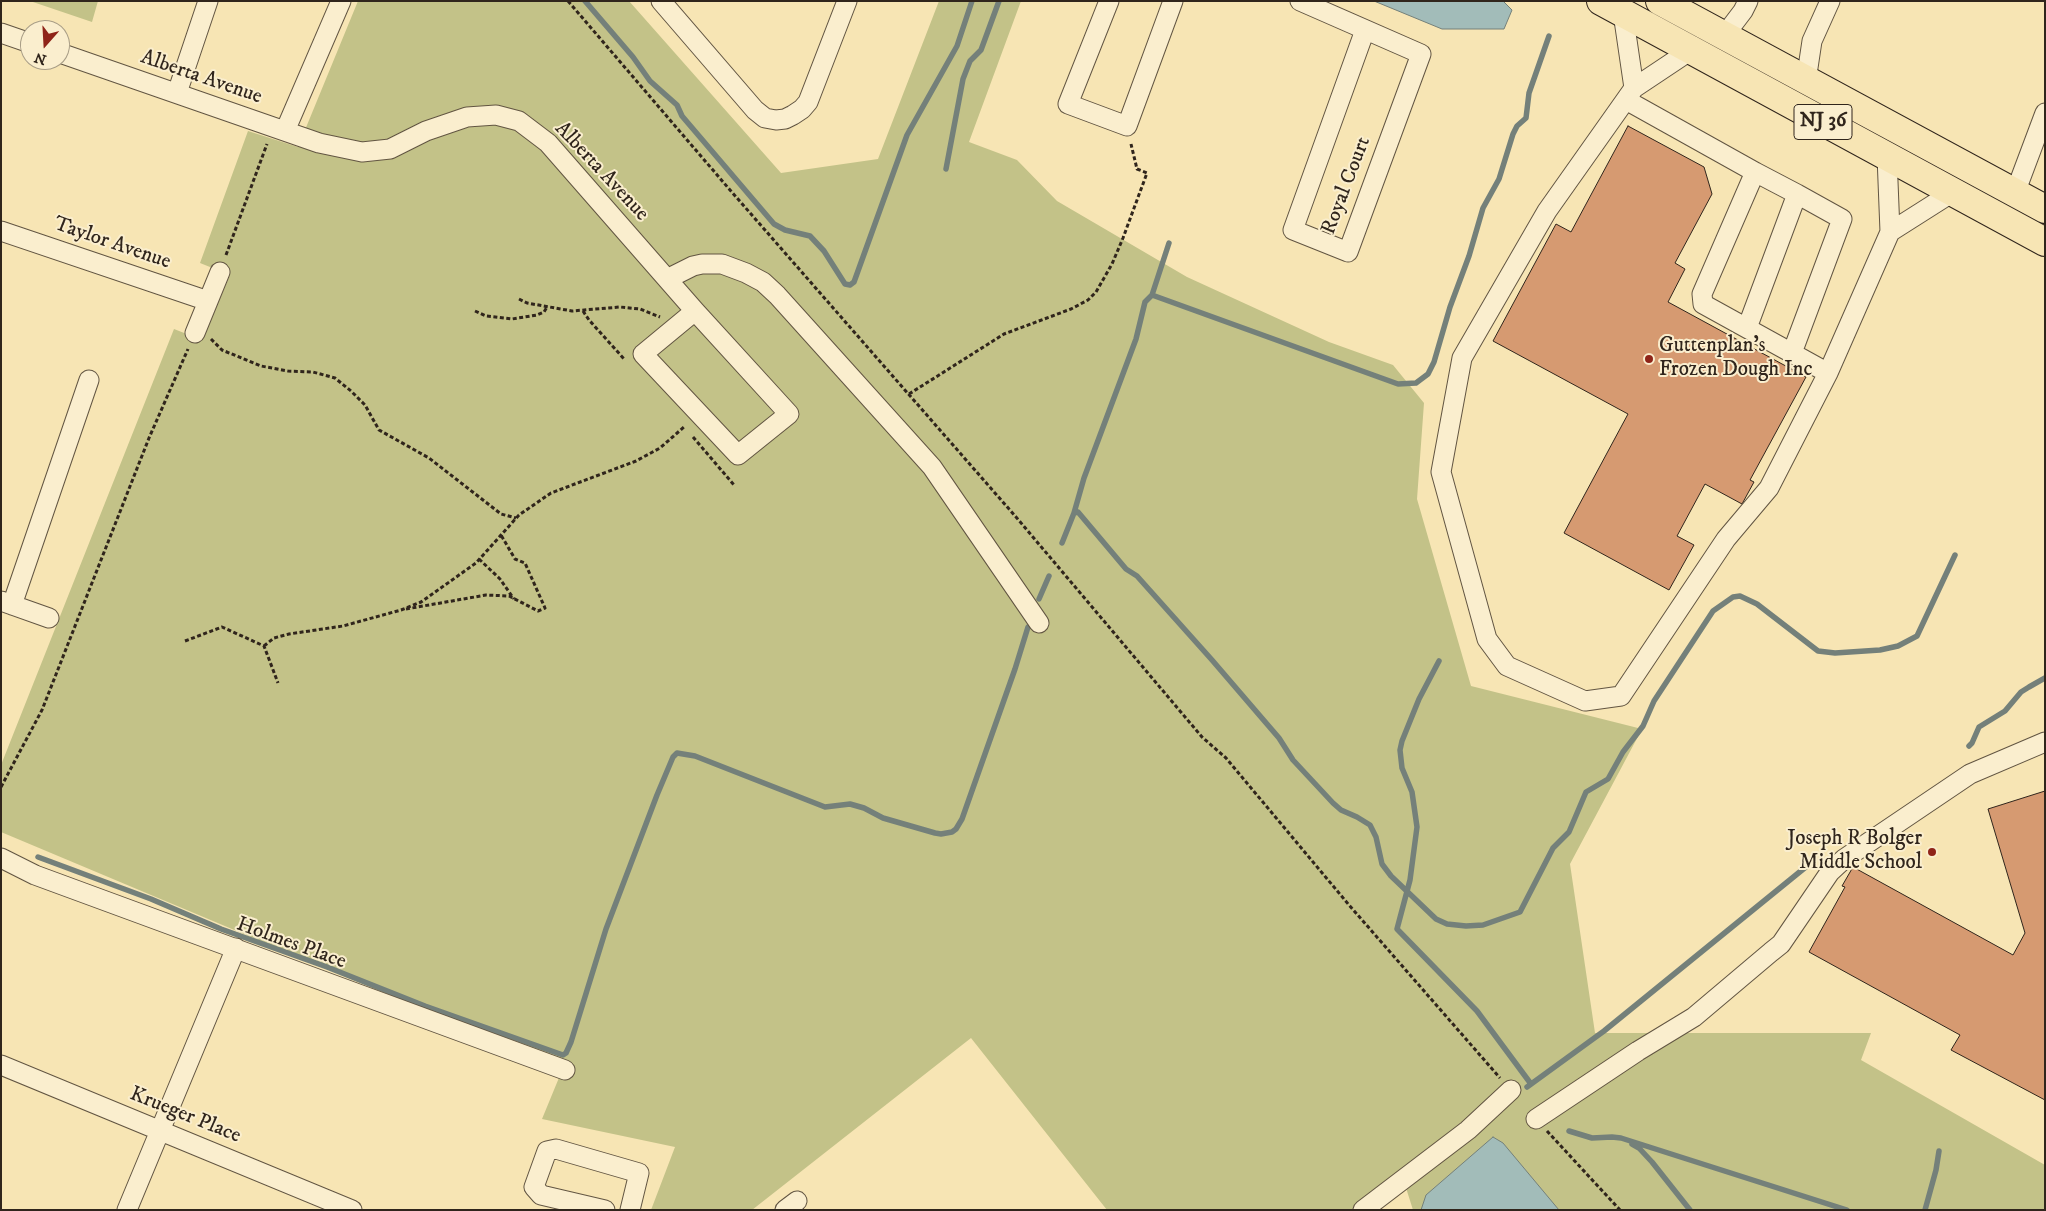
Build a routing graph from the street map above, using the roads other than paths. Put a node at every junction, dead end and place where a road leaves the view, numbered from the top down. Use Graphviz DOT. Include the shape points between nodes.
graph roads {
  1 [pos="208,1"];
  2 [pos="341,1"];
  3 [pos="661,1"];
  4 [pos="847,1"];
  5 [pos="1109,1"];
  6 [pos="1173,1"];
  7 [pos="1300,1"];
  8 [pos="1660,1"];
  9 [pos="1748,1"];
  10 [pos="1830,1"];
  11 [pos="1612,7"];
  12 [pos="1365,30"];
  13 [pos="1,33"];
  14 [pos="1724,36"];
  15 [pos="20,40"];
  16 [pos="1691,50"];
  17 [pos="70,56"];
  18 [pos="1806,81"];
  19 [pos="177,93"];
  20 [pos="1630,94"];
  21 [pos="2045,114"];
  22 [pos="280,129"];
  23 [pos="1887,156"];
  24 [pos="1755,172"];
  25 [pos="1953,192"];
  26 [pos="2015,193"];
  27 [pos="1797,194"];
  28 [pos="2045,209"];
  29 [pos="1,231"];
  30 [pos="1890,232"];
  31 [pos="2045,242"];
  32 [pos="220,272"];
  33 [pos="667,279"];
  34 [pos="208,301"];
  35 [pos="695,311"];
  36 [pos="1747,328"];
  37 [pos="196,330"];
  38 [pos="1792,353"];
  39 [pos="1828,373"];
  40 [pos="89,380"];
  41 [pos="7,603"];
  42 [pos="48,618"];
  43 [pos="1039,623"];
  44 [pos="2045,742"];
  45 [pos="1,858"];
  46 [pos="236,948"];
  47 [pos="1,1065"];
  48 [pos="565,1070"];
  49 [pos="1511,1090"];
  50 [pos="1536,1119"];
  51 [pos="160,1130"];
  52 [pos="127,1210"];
  53 [pos="352,1210"];
  54 [pos="605,1210"];
  55 [pos="630,1210"];
  56 [pos="1363,1210"];
  1 -- 19 [label="street"];
  2 -- 22 [label="street"];
  3 -- 4 [label="street" via="755,110 765,118 776,120 785,120 793,115 811,97"];
  5 -- 6 [label="street" via="1068,104 1127,126"];
  7 -- 12 [label="street, Royal Court"];
  8 -- 14 [label="highway, NJ 36"];
  9 -- 14 [label="street"];
  10 -- 18 [label="street" via="1812,41"];
  11 -- 16 [label="highway, NJ 36"];
  11 -- 20 [label="street"];
  12 -- 12 [label="street, Royal Court" via="1421,54 1348,252 1293,230"];
  13 -- 15 [label="street"];
  14 -- 18 [label="highway, NJ 36"];
  16 -- 20 [label="street"];
  16 -- 23 [label="highway, NJ 36"];
  17 -- 19 [label="street, Alberta Avenue"];
  18 -- 26 [label="highway, NJ 36"];
  19 -- 22 [label="street, Alberta Avenue"];
  20 -- 24 [label="street"];
  20 -- 39 [label="street" via="1547,211 1462,358 1441,472 1487,639 1507,666 1585,701 1621,696 1726,539 1768,488"];
  21 -- 26 [label="street"];
  22 -- 33 [label="street, Alberta Avenue" via="319,143 362,152 390,149 426,131 468,117 496,115 519,121 548,143"];
  23 -- 25 [label="highway, NJ 36"];
  23 -- 30 [label="street"];
  24 -- 27 [label="street"];
  24 -- 36 [label="street" via="1702,294 1703,304"];
  25 -- 30 [label="street"];
  25 -- 31 [label="highway, NJ 36"];
  26 -- 28 [label="highway, NJ 36"];
  27 -- 36 [label="street"];
  27 -- 38 [label="street" via="1842,219"];
  29 -- 34 [label="street, Taylor Avenue"];
  30 -- 39 [label="street"];
  32 -- 34 [label="street"];
  33 -- 35 [label="street, Alberta Avenue"];
  33 -- 43 [label="street" via="693,266 722,264 763,282 932,467"];
  34 -- 37 [label="street"];
  35 -- 35 [label="street, Alberta Avenue" via="789,414 738,456 643,354"];
  36 -- 38 [label="street"];
  38 -- 39 [label="street"];
  40 -- 41 [label="street"];
  41 -- 42 [label="street"];
  44 -- 50 [label="street" via="1970,774 1844,859 1830,872 1781,944 1772,952 1694,1017"];
  45 -- 46 [label="street, Holmes Place" via="35,875"];
  46 -- 48 [label="street, Holmes Place"];
  46 -- 51 [label="street"];
  47 -- 51 [label="street, Krueger Place"];
  49 -- 56 [label="street" via="1468,1130"];
  51 -- 52 [label="street"];
  51 -- 53 [label="street, Krueger Place"];
  54 -- 55 [label="street" via="541,1195 534,1187 546,1150 556,1149 639,1173"];
}
